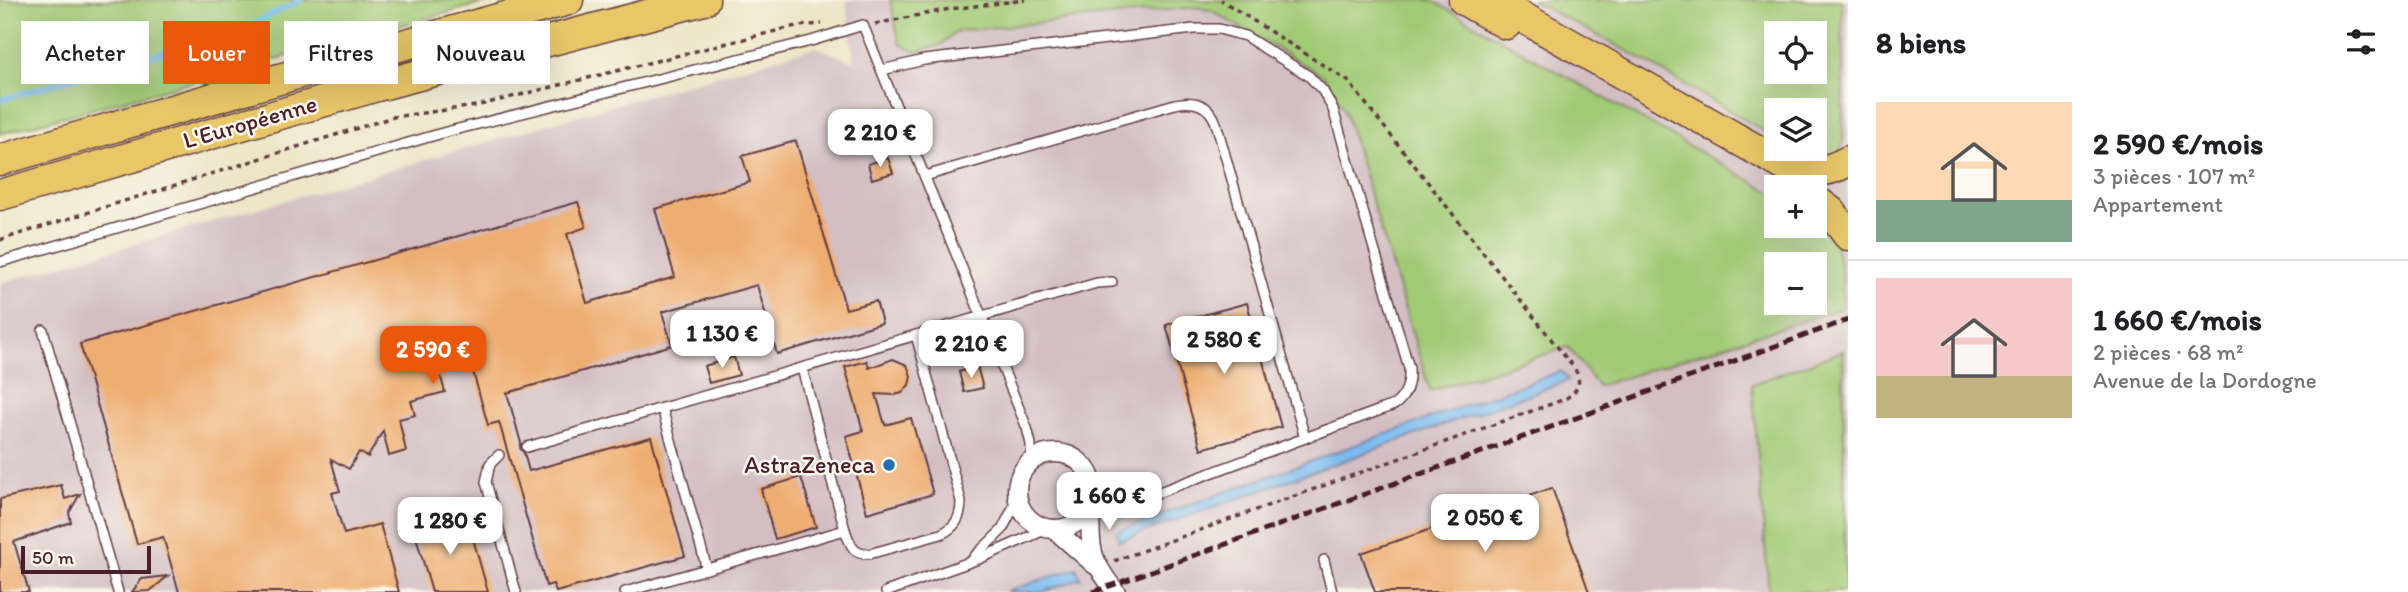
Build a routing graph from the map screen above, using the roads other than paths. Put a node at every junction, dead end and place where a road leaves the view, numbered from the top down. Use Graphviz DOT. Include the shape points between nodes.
graph roads {
  1 [pos="568,0"];
  2 [pos="704,0"];
  3 [pos="1464,0"];
  4 [pos="1492,0"];
  5 [pos="881,70"];
  6 [pos="0,160"];
  7 [pos="1848,161"];
  8 [pos="1772,175"];
  9 [pos="925,176"];
  10 [pos="0,195"];
  11 [pos="1827,209"];
  12 [pos="1848,235"];
  13 [pos="0,262"];
  14 [pos="1112,282"];
  15 [pos="982,317"];
  16 [pos="43,330"];
  17 [pos="916,335"];
  18 [pos="802,368"];
  19 [pos="662,408"];
  20 [pos="1305,438"];
  21 [pos="527,447"];
  22 [pos="499,455"];
  23 [pos="1031,462"];
  24 [pos="1018,498"];
  25 [pos="1092,500"];
  26 [pos="1051,529"];
  27 [pos="845,530"];
  28 [pos="1324,559"];
  29 [pos="964,564"];
  30 [pos="1097,567"];
  31 [pos="707,569"];
  32 [pos="118,592"];
  33 [pos="516,592"];
  34 [pos="625,592"];
  35 [pos="886,592"];
  36 [pos="1116,592"];
  37 [pos="1332,592"];
  1 -- 6 [label="highway, L'Européenne"];
  2 -- 10 [label="highway, L'Européenne" via="347,94"];
  3 -- 8 [label="highway"];
  4 -- 7 [label="highway" via="1785,166 1814,173"];
  5 -- 9 [label="lane"];
  5 -- 13 [label="lane" via="863,25 446,132"];
  5 -- 20 [label="lane" via="924,60 1208,28 1245,36 1309,76 1338,119 1410,376 1404,396 1394,405"];
  9 -- 15 [label="lane"];
  9 -- 20 [label="lane" via="1175,104 1205,106 1216,123"];
  11 -- 12 [label="highway"];
  14 -- 15 [label="lane"];
  15 -- 17 [label="lane"];
  15 -- 23 [label="lane" via="1027,428"];
  16 -- 32 [label="lane"];
  17 -- 18 [label="lane"];
  17 -- 27 [label="lane" via="960,495 960,516 946,532 865,555 854,550"];
  18 -- 19 [label="lane"];
  18 -- 27 [label="lane"];
  19 -- 21 [label="lane"];
  19 -- 31 [label="lane"];
  20 -- 25 [label="lane" via="1130,503"];
  22 -- 33 [label="lane" via="490,464 486,482"];
  23 -- 24 [label="street" via="1020,478"];
  23 -- 25 [label="street" via="1056,452 1076,459 1090,475"];
  24 -- 26 [label="street" via="1030,520"];
  24 -- 29 [label="lane" via="994,540"];
  25 -- 26 [label="street" via="1079,521"];
  25 -- 30 [label="street" via="1090,548"];
  26 -- 29 [label="lane"];
  26 -- 30 [label="street"];
  27 -- 31 [label="lane"];
  28 -- 37 [label="lane"];
  29 -- 35 [label="lane"];
  30 -- 36 [label="street"];
  31 -- 34 [label="lane"];
}
